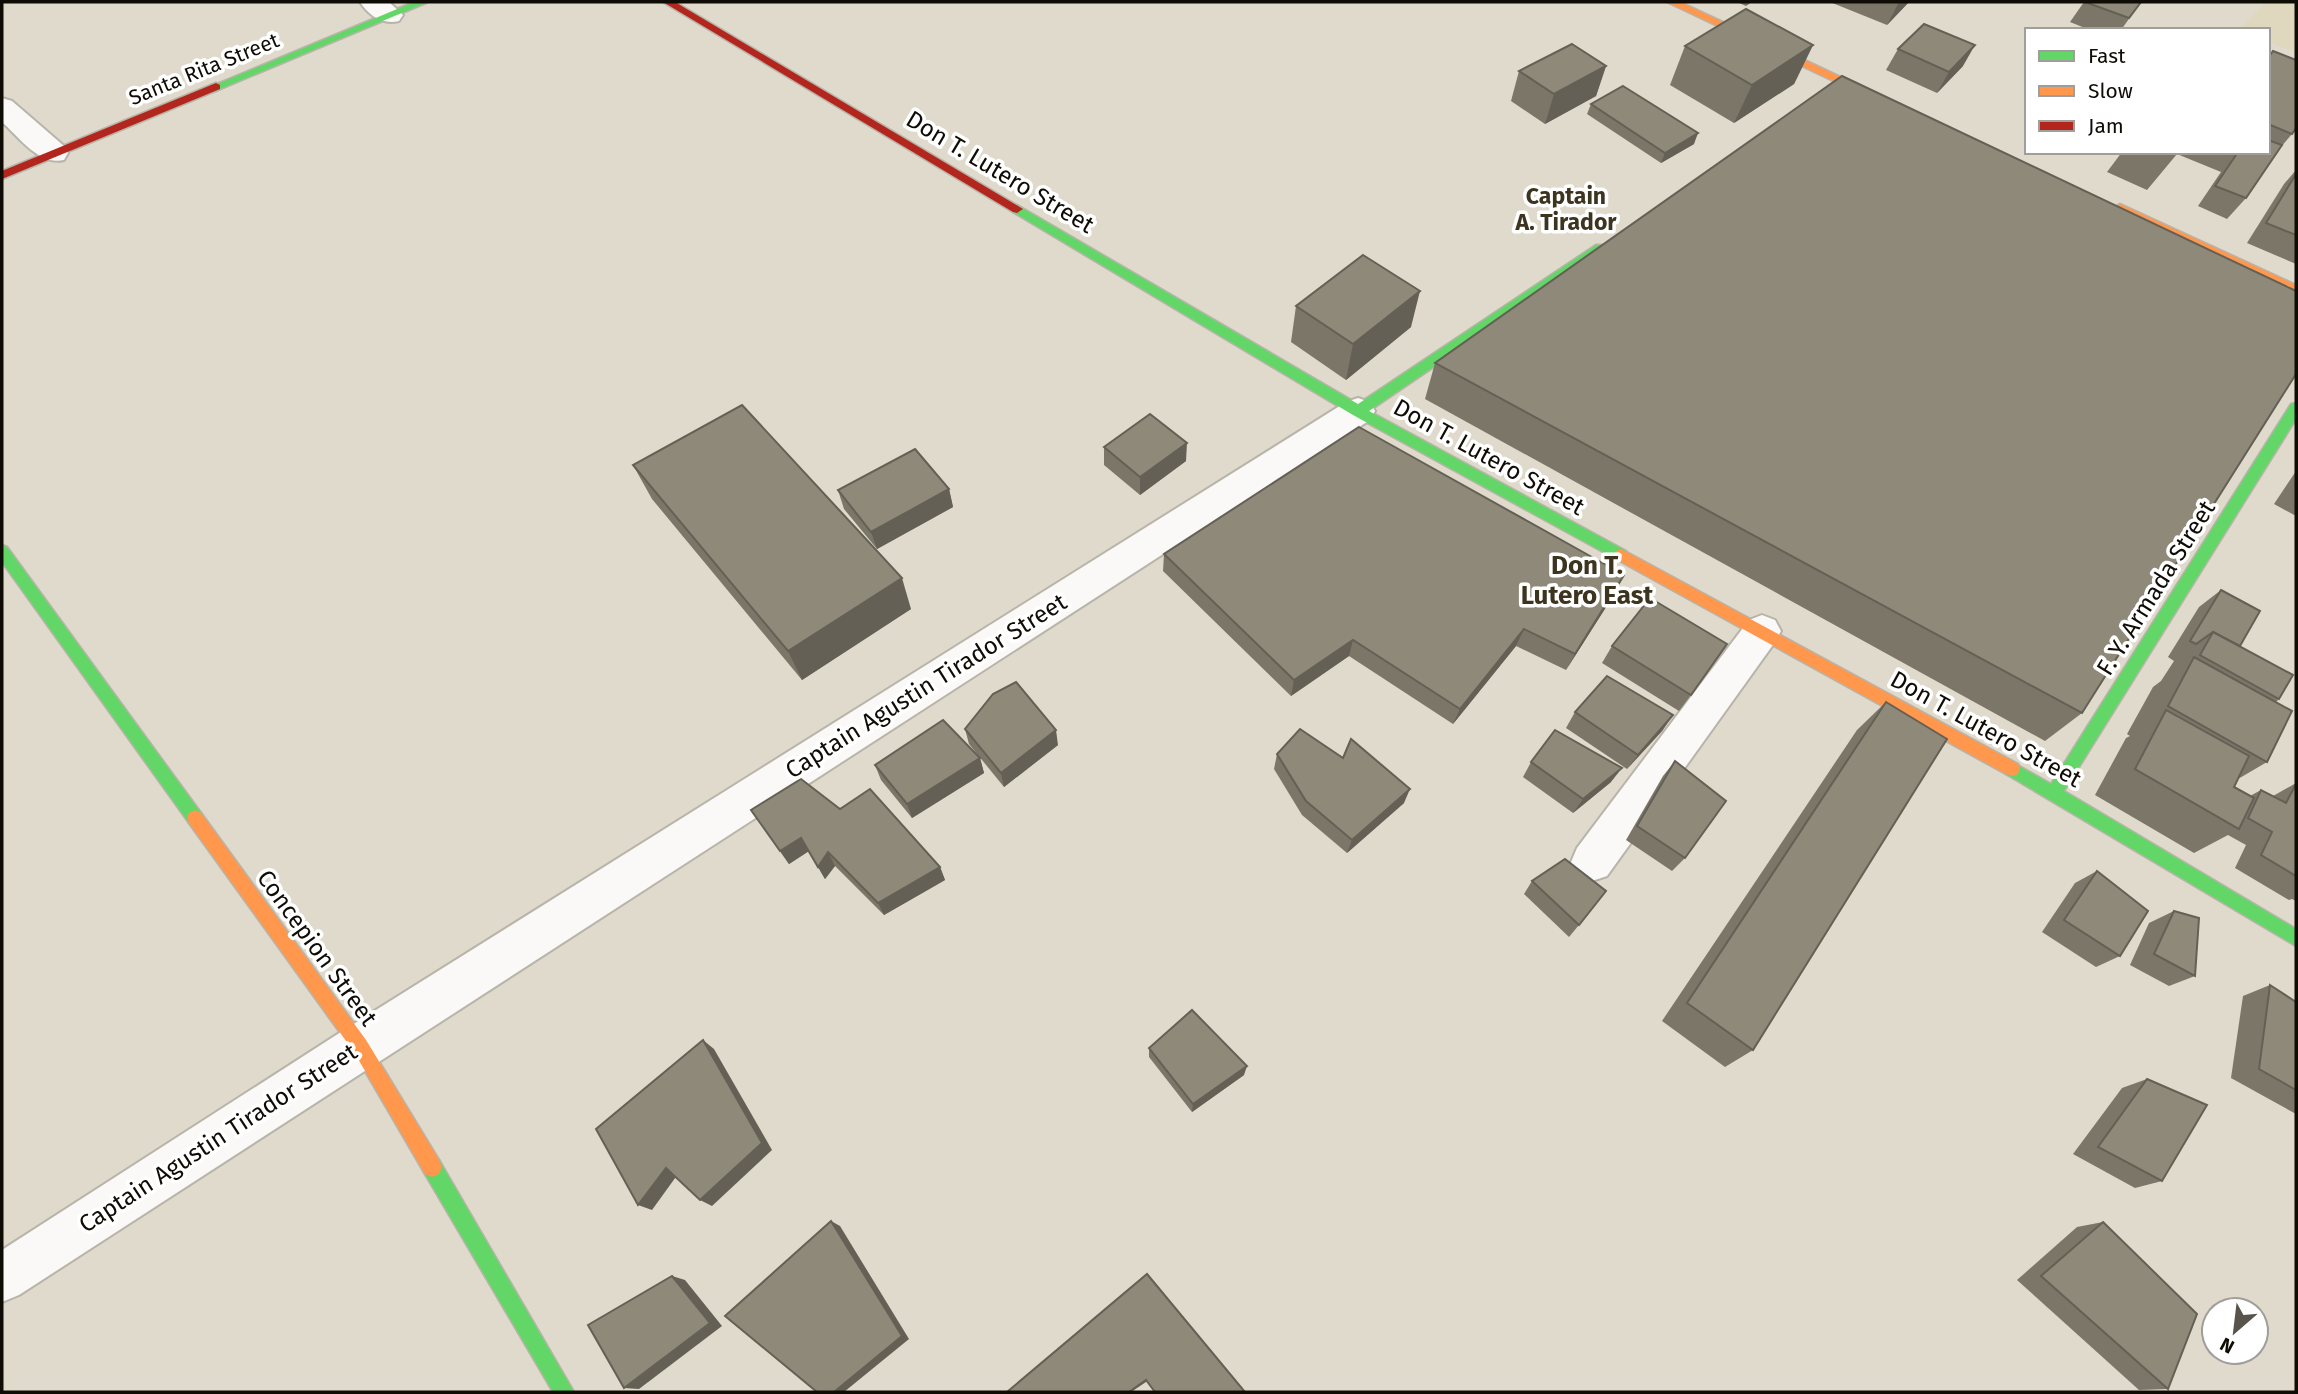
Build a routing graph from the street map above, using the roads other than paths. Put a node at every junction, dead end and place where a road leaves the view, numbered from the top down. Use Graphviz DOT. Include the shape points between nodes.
graph roads {
  1 [pos="422,2"];
  2 [pos="668,2"];
  3 [pos="1672,2"];
  4 [pos="382,8"];
  5 [pos="2,107"];
  6 [pos="1905,109"];
  7 [pos="54,153"];
  8 [pos="2,175"];
  9 [pos="2107,202"];
  10 [pos="1609,242"];
  11 [pos="2296,290"];
  12 [pos="2296,408"];
  13 [pos="1358,411"];
  14 [pos="2,551"];
  15 [pos="1762,631"];
  16 [pos="2055,792"];
  17 [pos="1592,862"];
  18 [pos="2296,938"];
  19 [pos="359,1046"];
  20 [pos="2,1278"];
  21 [pos="564,1392"];
  1 -- 4 [label="street, Santa Rita Street"];
  2 -- 13 [label="street, Don T. Lutero Street"];
  3 -- 6 [label="street" via="1836,84"];
  4 -- 7 [label="street, Santa Rita Street"];
  5 -- 7 [label="street"];
  7 -- 8 [label="street, Santa Rita Street"];
  9 -- 11 [label="street"];
  10 -- 13 [label="street, Captain Agustin Tirador Street"];
  12 -- 16 [label="street, F. Y. Armada Street"];
  13 -- 15 [label="street, Don T. Lutero Street"];
  13 -- 19 [label="street, Captain Agustin Tirador Street"];
  14 -- 19 [label="street, Concepion Street"];
  15 -- 16 [label="street, Don T. Lutero Street"];
  15 -- 17 [label="street"];
  16 -- 18 [label="street, Don T. Lutero Street"];
  19 -- 20 [label="street, Captain Agustin Tirador Street"];
  19 -- 21 [label="street, Concepion Street"];
}
